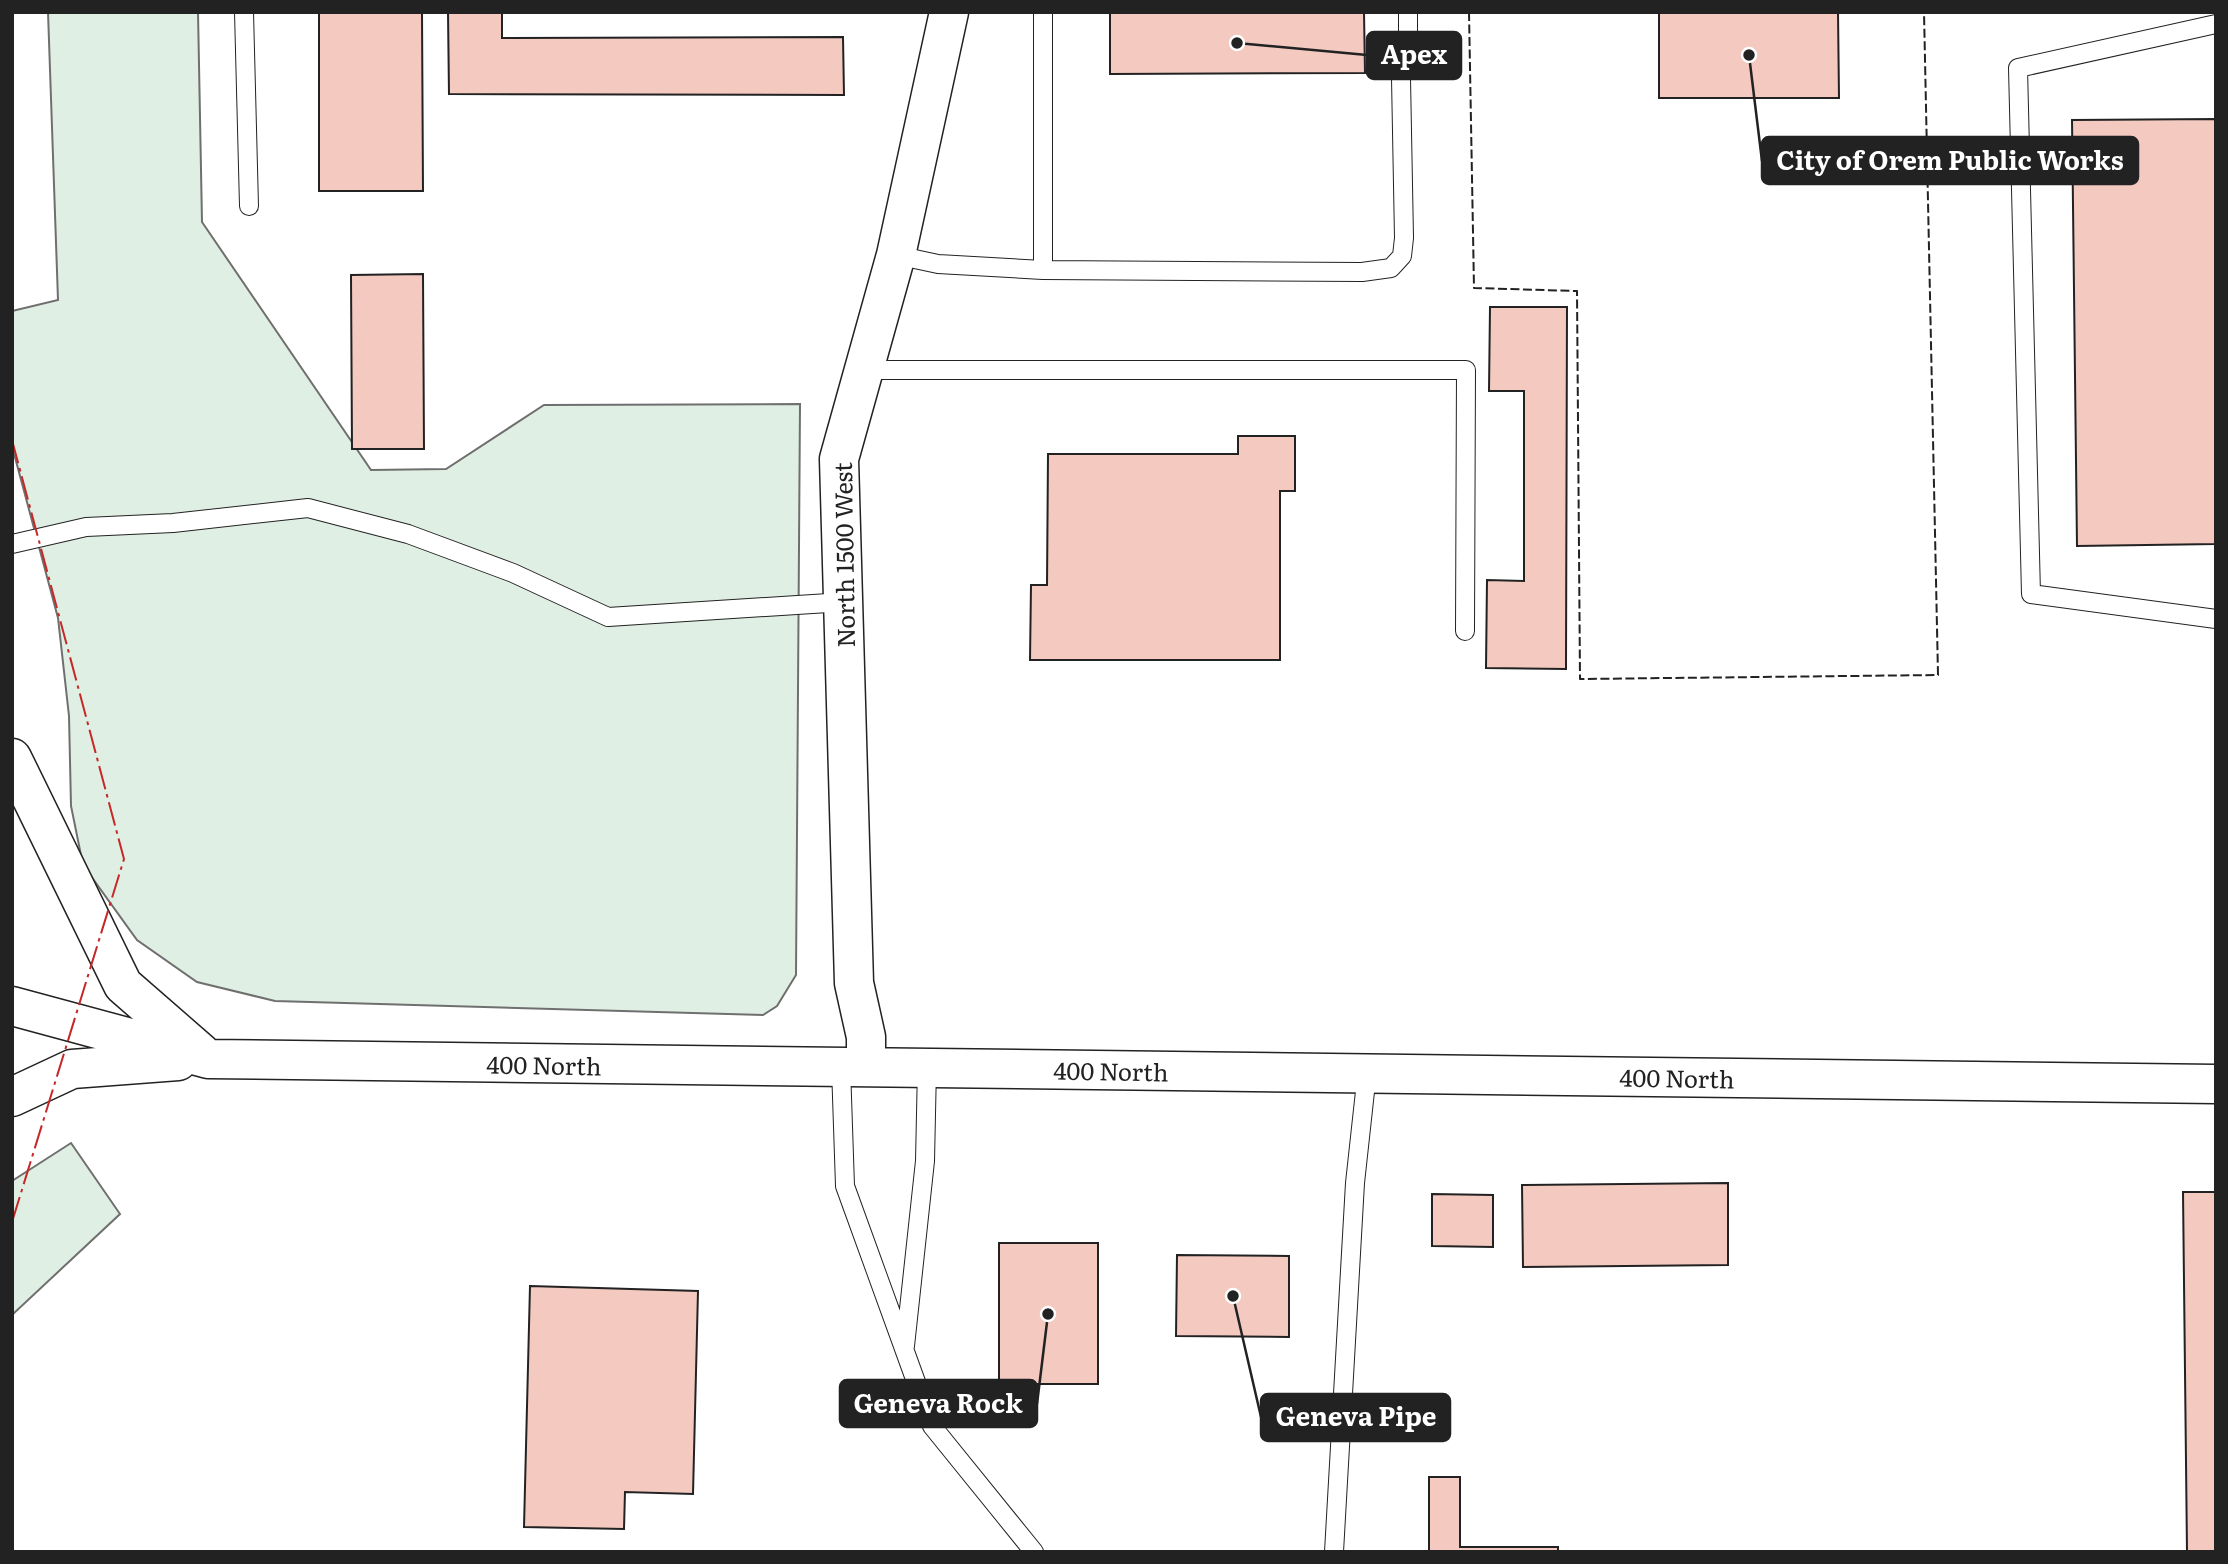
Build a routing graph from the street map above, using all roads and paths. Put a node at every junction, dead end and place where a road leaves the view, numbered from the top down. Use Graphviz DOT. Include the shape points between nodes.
graph roads {
  1 [pos="244,12"];
  2 [pos="949,12"];
  3 [pos="1043,12"];
  4 [pos="1408,12"];
  5 [pos="2216,24"];
  6 [pos="250,206"];
  7 [pos="896,255"];
  8 [pos="1043,270"];
  9 [pos="864,370"];
  10 [pos="12,544"];
  11 [pos="844,602"];
  12 [pos="2216,619"];
  13 [pos="1465,631"];
  14 [pos="12,758"];
  15 [pos="12,1006"];
  16 [pos="208,1059"];
  17 [pos="854,1067"];
  18 [pos="927,1067"];
  19 [pos="1367,1073"];
  20 [pos="2216,1084"];
  21 [pos="12,1097"];
  22 [pos="905,1350"];
  23 [pos="1034,1552"];
  24 [pos="1334,1552"];
  1 -- 6 [label="lane"];
  2 -- 7 [label="main road, North 1500 West"];
  3 -- 8 [label="lane"];
  4 -- 8 [label="lane" via="1401,78 1404,238 1402,256 1391,268 1362,272"];
  5 -- 12 [label="lane" via="2018,68 2031,594"];
  7 -- 8 [label="lane" via="938,264"];
  7 -- 9 [label="main road, North 1500 West"];
  9 -- 11 [label="main road, North 1500 West" via="839,458"];
  9 -- 13 [label="lane" via="1466,370"];
  10 -- 11 [label="lane" via="86,527 308,508 408,534 513,573 608,617"];
  11 -- 17 [label="main road, North 1500 West" via="855,983 866,1037"];
  14 -- 16 [label="main road" via="123,985"];
  15 -- 16 [label="main road, 400 North"];
  16 -- 17 [label="main road, 400 North"];
  16 -- 21 [label="main road" via="72,1069"];
  17 -- 18 [label="main road, 400 North"];
  17 -- 22 [label="lane" via="845,1186"];
  18 -- 19 [label="main road, 400 North"];
  18 -- 22 [label="lane" via="925,1161"];
  19 -- 20 [label="main road, 400 North"];
  19 -- 24 [label="lane" via="1355,1183"];
  22 -- 23 [label="lane" via="932,1426"];
}
